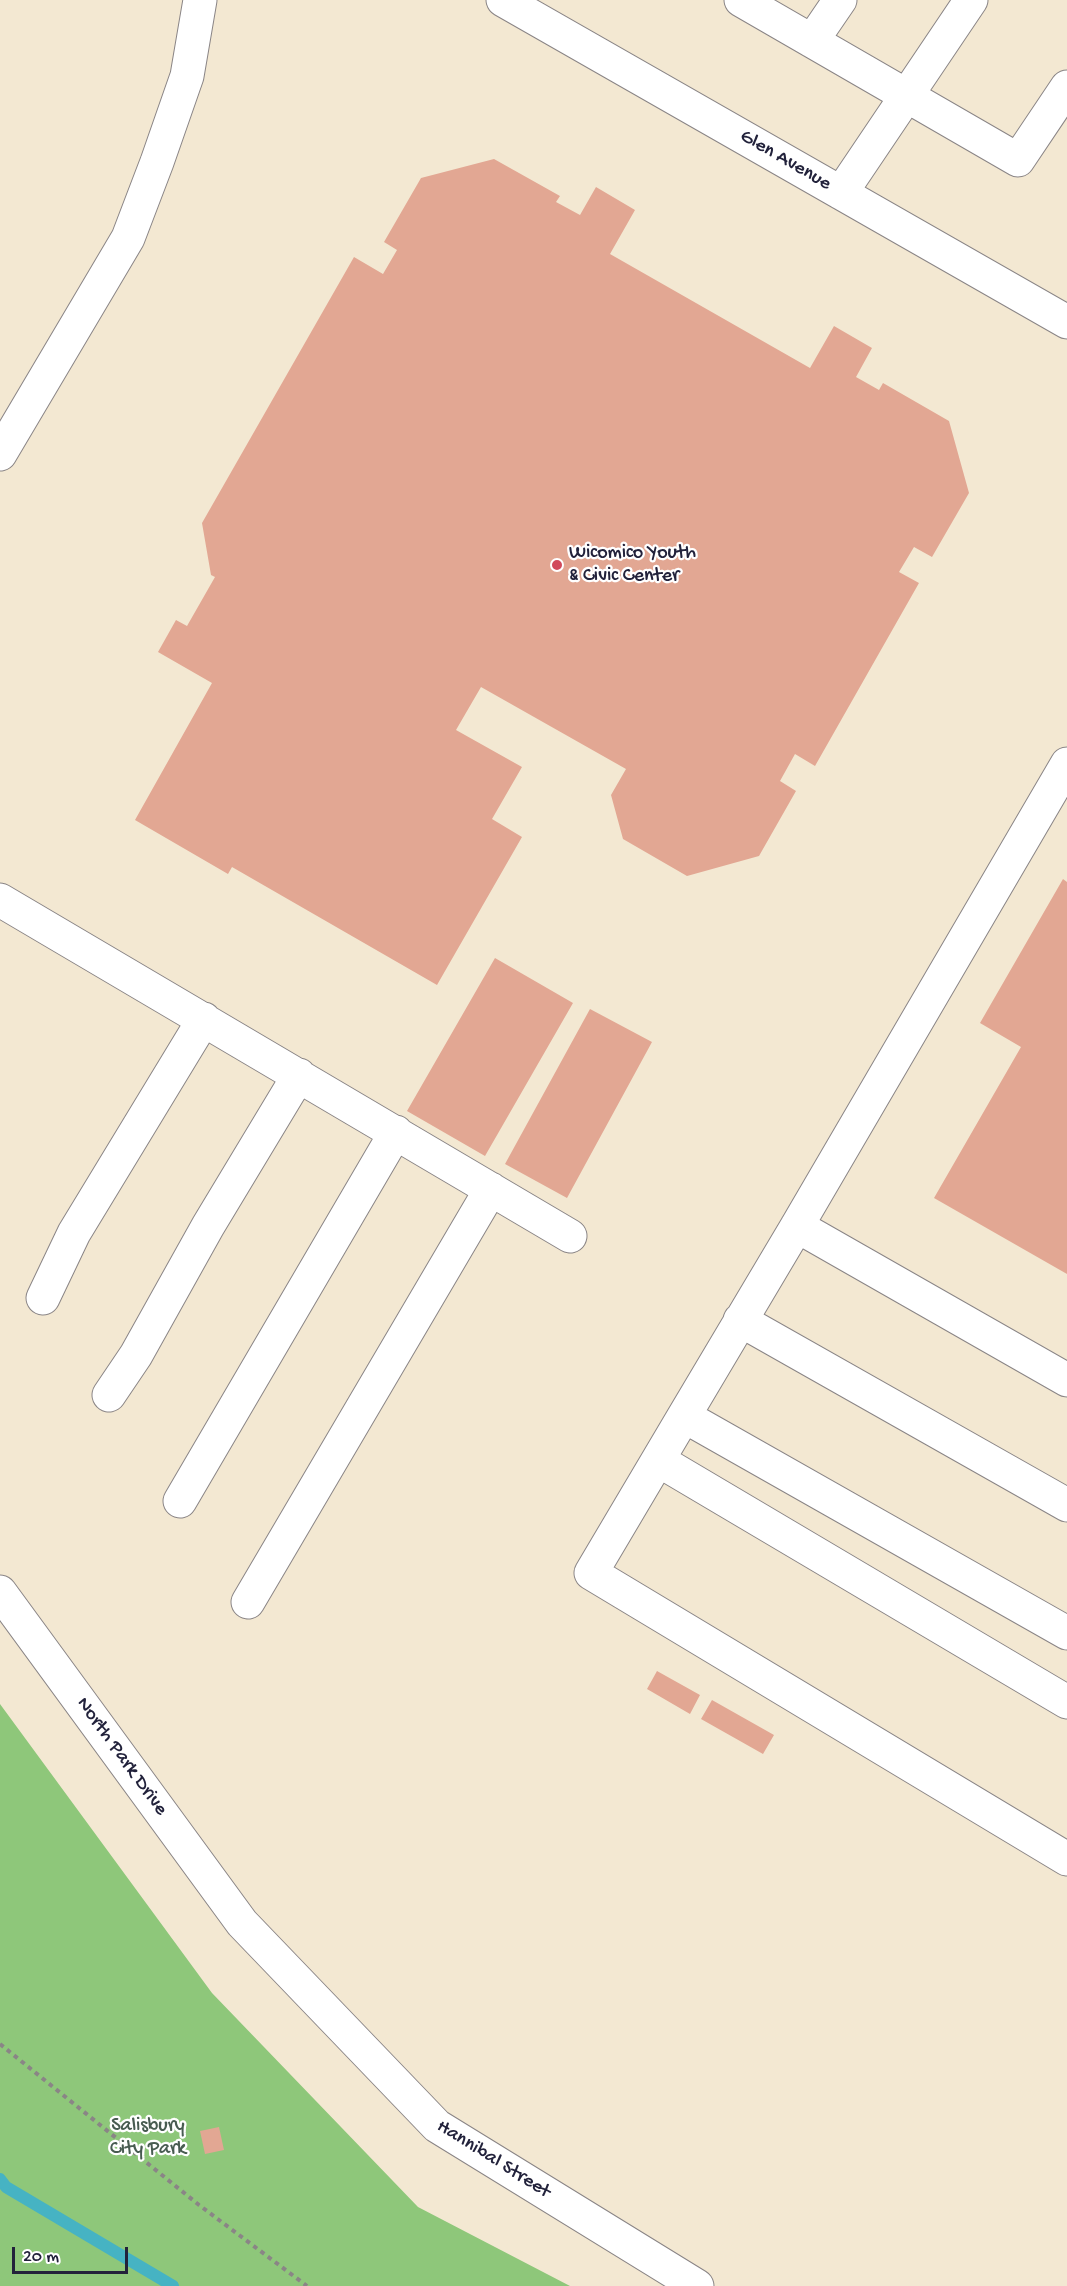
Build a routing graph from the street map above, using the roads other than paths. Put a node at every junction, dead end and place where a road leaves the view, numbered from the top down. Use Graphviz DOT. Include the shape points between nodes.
graph roads {
  1 [pos="200,0"];
  2 [pos="503,0"];
  3 [pos="741,0"];
  4 [pos="840,0"];
  5 [pos="971,0"];
  6 [pos="812,41"];
  7 [pos="1067,87"];
  8 [pos="906,96"];
  9 [pos="841,193"];
  10 [pos="1067,322"];
  11 [pos="0,454"];
  12 [pos="1067,764"];
  13 [pos="3,909"];
  14 [pos="204,1019"];
  15 [pos="299,1076"];
  16 [pos="396,1132"];
  17 [pos="491,1189"];
  18 [pos="797,1226"];
  19 [pos="570,1236"];
  20 [pos="43,1298"];
  21 [pos="740,1320"];
  22 [pos="1067,1380"];
  23 [pos="109,1395"];
  24 [pos="684,1416"];
  25 [pos="658,1460"];
  26 [pos="180,1501"];
  27 [pos="1067,1504"];
  28 [pos="0,1592"];
  29 [pos="248,1602"];
  30 [pos="1067,1634"];
  31 [pos="1067,1702"];
  32 [pos="1067,1859"];
  33 [pos="242,1923"];
  34 [pos="697,2286"];
  1 -- 11 [label="street" via="187,76 128,238"];
  2 -- 9 [label="street, Glen Avenue"];
  3 -- 6 [label="street"];
  4 -- 6 [label="street"];
  5 -- 8 [label="street"];
  6 -- 8 [label="street"];
  7 -- 8 [label="street" via="1018,160"];
  8 -- 9 [label="street"];
  9 -- 10 [label="street, Glen Avenue"];
  12 -- 18 [label="street"];
  13 -- 14 [label="street"];
  14 -- 15 [label="street"];
  14 -- 20 [label="street" via="74,1233"];
  15 -- 16 [label="street"];
  15 -- 23 [label="street"];
  16 -- 17 [label="street"];
  16 -- 26 [label="street"];
  17 -- 19 [label="street"];
  17 -- 29 [label="street"];
  18 -- 21 [label="street"];
  18 -- 22 [label="street"];
  21 -- 24 [label="street"];
  21 -- 27 [label="street"];
  24 -- 25 [label="street"];
  24 -- 30 [label="street"];
  25 -- 31 [label="street"];
  25 -- 32 [label="street" via="591,1573"];
  28 -- 33 [label="street, North Park Drive"];
  33 -- 34 [label="street, Hannibal Street" via="437,2126"];
}
